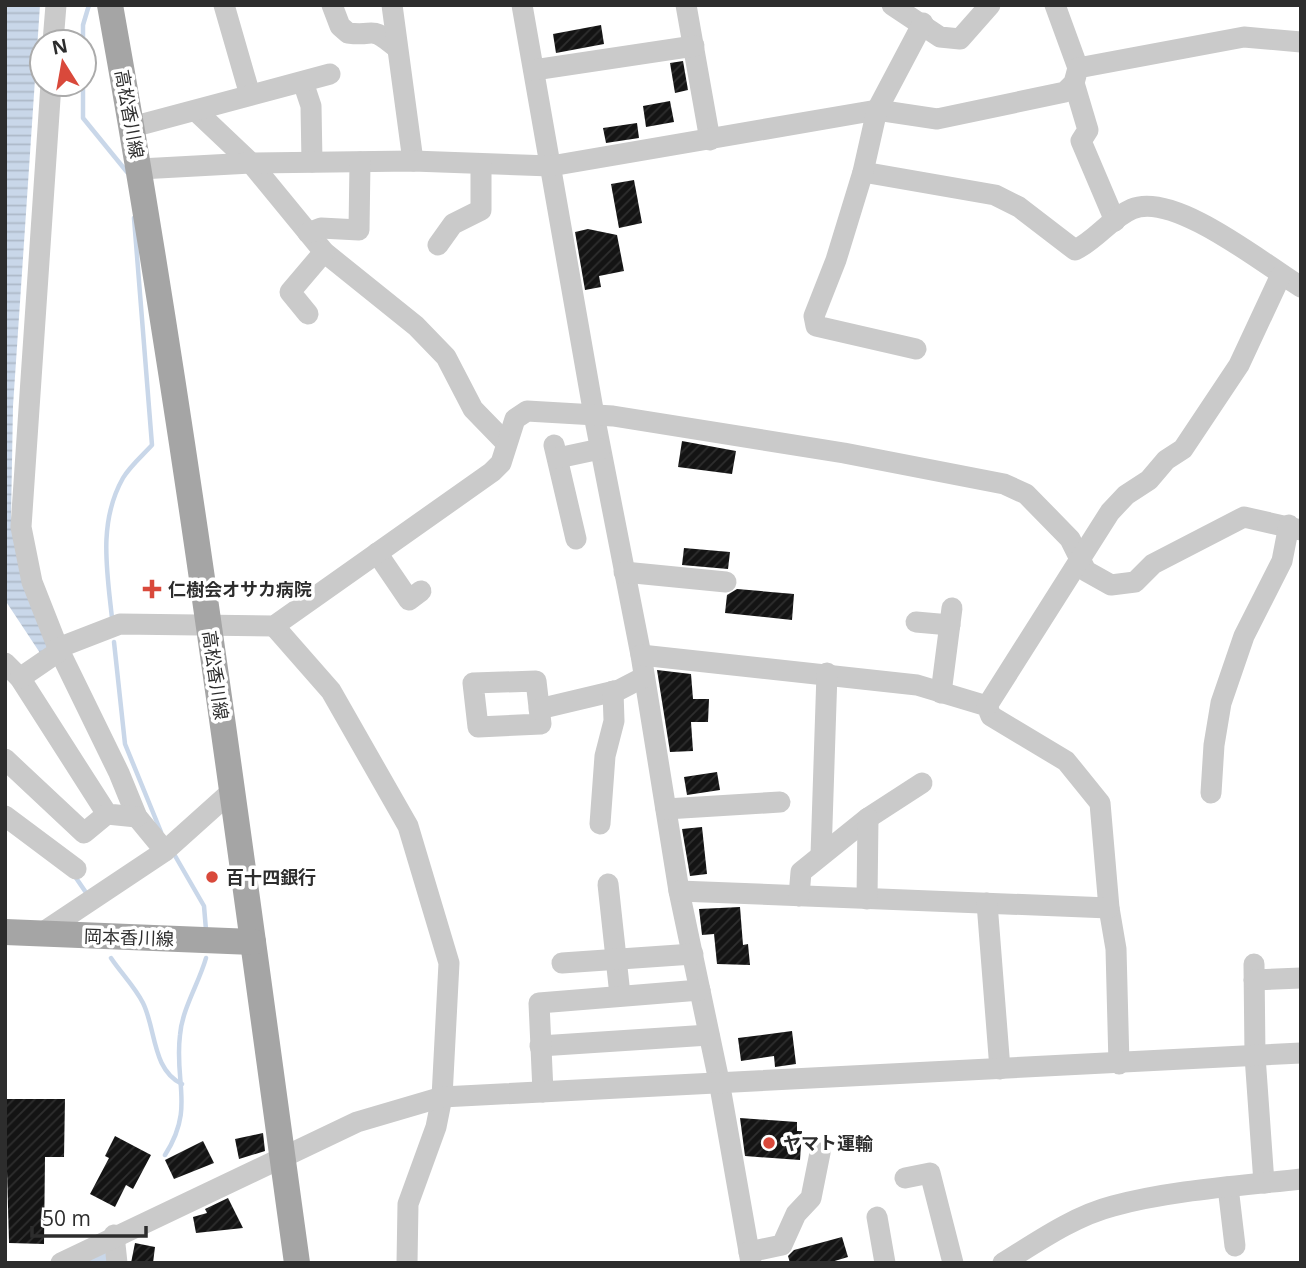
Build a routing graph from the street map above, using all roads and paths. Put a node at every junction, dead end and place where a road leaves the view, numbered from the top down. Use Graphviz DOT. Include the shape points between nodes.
graph roads {
  1 [pos="56,5"];
  2 [pos="110,5"];
  3 [pos="224,5"];
  4 [pos="332,5"];
  5 [pos="392,5"];
  6 [pos="522,5"];
  7 [pos="686,5"];
  8 [pos="891,5"];
  9 [pos="990,5"];
  10 [pos="1055,5"];
  11 [pos="923,23"];
  12 [pos="55,28"];
  13 [pos="1301,42"];
  14 [pos="694,46"];
  15 [pos="397,48"];
  16 [pos="534,70"];
  17 [pos="330,74"];
  18 [pos="1076,76"];
  19 [pos="303,82"];
  20 [pos="250,95"];
  21 [pos="50,98"];
  22 [pos="877,110"];
  23 [pos="196,111"];
  24 [pos="132,128"];
  25 [pos="710,140"];
  26 [pos="413,161"];
  27 [pos="312,162"];
  28 [pos="360,162"];
  29 [pos="251,163"];
  30 [pos="481,164"];
  31 [pos="551,166"];
  32 [pos="140,169"];
  33 [pos="863,172"];
  34 [pos="1115,221"];
  35 [pos="308,233"];
  36 [pos="438,245"];
  37 [pos="324,252"];
  38 [pos="1281,275"];
  39 [pos="1301,287"];
  40 [pos="308,314"];
  41 [pos="916,349"];
  42 [pos="594,415"];
  43 [pos="506,443"];
  44 [pos="600,449"];
  45 [pos="1295,527"];
  46 [pos="576,539"];
  47 [pos="377,553"];
  48 [pos="1080,558"];
  49 [pos="624,572"];
  50 [pos="726,582"];
  51 [pos="421,591"];
  52 [pos="916,622"];
  53 [pos="209,623"];
  54 [pos="274,626"];
  55 [pos="58,648"];
  56 [pos="640,655"];
  57 [pos="13,670"];
  58 [pos="827,673"];
  59 [pos="644,677"];
  60 [pos="613,691"];
  61 [pos="942,693"];
  62 [pos="987,706"];
  63 [pos="539,709"];
  64 [pos="5,759"];
  65 [pos="922,783"];
  66 [pos="233,790"];
  67 [pos="1211,793"];
  68 [pos="780,802"];
  69 [pos="666,809"];
  70 [pos="107,814"];
  71 [pos="5,816"];
  72 [pos="137,817"];
  73 [pos="868,818"];
  74 [pos="600,824"];
  75 [pos="165,851"];
  76 [pos="821,855"];
  77 [pos="76,869"];
  78 [pos="608,884"];
  79 [pos="679,891"];
  80 [pos="799,896"];
  81 [pos="867,899"];
  82 [pos="987,903"];
  83 [pos="1108,908"];
  84 [pos="5,932"];
  85 [pos="42,933"];
  86 [pos="253,942"];
  87 [pos="692,954"];
  88 [pos="617,960"];
  89 [pos="562,963"];
  90 [pos="1301,978"];
  91 [pos="700,990"];
  92 [pos="620,995"];
  93 [pos="709,1035"];
  94 [pos="540,1046"];
  95 [pos="1301,1053"];
  96 [pos="1255,1056"];
  97 [pos="1119,1064"];
  98 [pos="1000,1069"];
  99 [pos="719,1081"];
  100 [pos="542,1092"];
  101 [pos="442,1097"];
  102 [pos="820,1153"];
  103 [pos="282,1158"];
  104 [pos="905,1178"];
  105 [pos="1301,1179"];
  106 [pos="1264,1183"];
  107 [pos="1228,1187"];
  108 [pos="877,1217"];
  109 [pos="114,1236"];
  110 [pos="1235,1247"];
  111 [pos="750,1257"];
  112 [pos="61,1263"];
  113 [pos="117,1263"];
  114 [pos="297,1263"];
  115 [pos="407,1263"];
  116 [pos="885,1263"];
  117 [pos="953,1263"];
  118 [pos="1003,1263"];
  1 -- 12 [label="street"];
  2 -- 24 [label="main road, 高松香川線"];
  3 -- 20 [label="street"];
  4 -- 15 [label="street" via="348,33 380,33"];
  5 -- 15 [label="street"];
  6 -- 16 [label="street"];
  7 -- 14 [label="street"];
  8 -- 11 [label="street"];
  9 -- 11 [label="street" via="960,39 940,37"];
  10 -- 18 [label="street"];
  11 -- 22 [label="street"];
  13 -- 18 [label="street" via="1244,37"];
  14 -- 16 [label="street"];
  14 -- 25 [label="street"];
  15 -- 26 [label="street"];
  16 -- 31 [label="street"];
  17 -- 19 [label="street"];
  18 -- 22 [label="street" via="1065,92 937,119"];
  18 -- 34 [label="street" via="1088,130 1081,141"];
  19 -- 20 [label="street"];
  19 -- 27 [label="street" via="311,106"];
  20 -- 23 [label="street"];
  21 -- 55 [label="street" via="21,527 32,583"];
  22 -- 25 [label="street"];
  22 -- 33 [label="street"];
  23 -- 24 [label="street"];
  23 -- 29 [label="street"];
  24 -- 32 [label="main road, 高松香川線"];
  25 -- 31 [label="street"];
  26 -- 28 [label="street"];
  26 -- 30 [label="street"];
  27 -- 28 [label="street"];
  27 -- 29 [label="street"];
  28 -- 35 [label="street" via="359,230 321,228"];
  29 -- 32 [label="street"];
  29 -- 35 [label="street"];
  30 -- 31 [label="street"];
  30 -- 36 [label="street" via="481,210 453,224"];
  31 -- 42 [label="street"];
  32 -- 53 [label="main road, 高松香川線"];
  33 -- 34 [label="street" via="995,195 1019,207 1075,250"];
  33 -- 41 [label="street" via="814,316 816,326"];
  34 -- 38 [label="street" via="1142,206 1161,207 1196,220"];
  35 -- 37 [label="street"];
  37 -- 40 [label="street" via="290,292"];
  37 -- 43 [label="street" via="431,342 446,358 473,410"];
  38 -- 39 [label="street"];
  38 -- 48 [label="street" via="1239,365 1183,449 1118,504"];
  42 -- 43 [label="street" via="527,411 515,419"];
  42 -- 44 [label="street"];
  42 -- 48 [label="street" via="844,453 1004,484 1026,494 1070,539"];
  43 -- 47 [label="street" via="501,463 492,472"];
  44 -- 46 [label="street" via="556,452"];
  44 -- 49 [label="street"];
  45 -- 48 [label="street" via="1244,517 1153,564 1135,582 1124,585 1111,585 1086,571"];
  45 -- 67 [label="street" via="1244,636 1221,703"];
  47 -- 51 [label="street" via="409,600"];
  47 -- 54 [label="street"];
  48 -- 62 [label="street"];
  49 -- 50 [label="street"];
  49 -- 56 [label="street"];
  52 -- 61 [label="street" via="951,617"];
  53 -- 54 [label="street"];
  53 -- 55 [label="street" via="120,624"];
  53 -- 66 [label="main road, 高松香川線"];
  54 -- 101 [label="street" via="331,691 408,826 449,962"];
  55 -- 57 [label="street" via="58,652"];
  55 -- 72 [label="street"];
  56 -- 58 [label="street"];
  56 -- 59 [label="street"];
  57 -- 70 [label="street"];
  58 -- 61 [label="street" via="917,685"];
  58 -- 76 [label="street"];
  59 -- 60 [label="street"];
  59 -- 69 [label="street"];
  60 -- 63 [label="street"];
  60 -- 74 [label="street" via="614,721"];
  61 -- 62 [label="street"];
  62 -- 83 [label="street" via="991,716 1066,761 1100,803"];
  64 -- 70 [label="street" via="84,833"];
  65 -- 73 [label="street"];
  66 -- 75 [label="street"];
  66 -- 86 [label="main road, 高松香川線"];
  68 -- 69 [label="street"];
  69 -- 79 [label="street"];
  70 -- 72 [label="street"];
  71 -- 77 [label="street"];
  72 -- 75 [label="street"];
  73 -- 76 [label="street"];
  73 -- 81 [label="street"];
  75 -- 85 [label="street"];
  76 -- 80 [label="street" via="801,872"];
  78 -- 88 [label="street"];
  79 -- 80 [label="street"];
  79 -- 87 [label="street"];
  80 -- 81 [label="street"];
  81 -- 82 [label="street"];
  82 -- 83 [label="street"];
  82 -- 98 [label="street"];
  83 -- 97 [label="street" via="1116,949"];
  84 -- 85 [label="main road, 岡本香川線"];
  85 -- 86 [label="main road, 岡本香川線"];
  86 -- 103 [label="main road, 高松香川線"];
  87 -- 88 [label="street"];
  87 -- 91 [label="street"];
  88 -- 89 [label="street"];
  88 -- 92 [label="street"];
  90 -- 96 [label="street" via="1254,972"];
  91 -- 92 [label="street"];
  91 -- 93 [label="street"];
  92 -- 94 [label="street" via="539,1003"];
  93 -- 94 [label="street"];
  93 -- 99 [label="street"];
  94 -- 100 [label="street"];
  95 -- 96 [label="street"];
  96 -- 97 [label="street"];
  96 -- 106 [label="street"];
  97 -- 98 [label="street"];
  98 -- 99 [label="street"];
  99 -- 100 [label="street"];
  99 -- 111 [label="street"];
  100 -- 101 [label="street"];
  101 -- 103 [label="street" via="357,1122"];
  101 -- 115 [label="street" via="408,1204"];
  102 -- 111 [label="street" via="811,1198 796,1214 782,1245"];
  103 -- 109 [label="street"];
  103 -- 114 [label="main road, 高松香川線"];
  104 -- 117 [label="street" via="930,1172"];
  105 -- 106 [label="street"];
  106 -- 107 [label="street"];
  107 -- 110 [label="street"];
  107 -- 118 [label="street" via="1112,1206"];
  108 -- 116 [label="street"];
  109 -- 112 [label="street"];
  109 -- 113 [label="street"];
}
